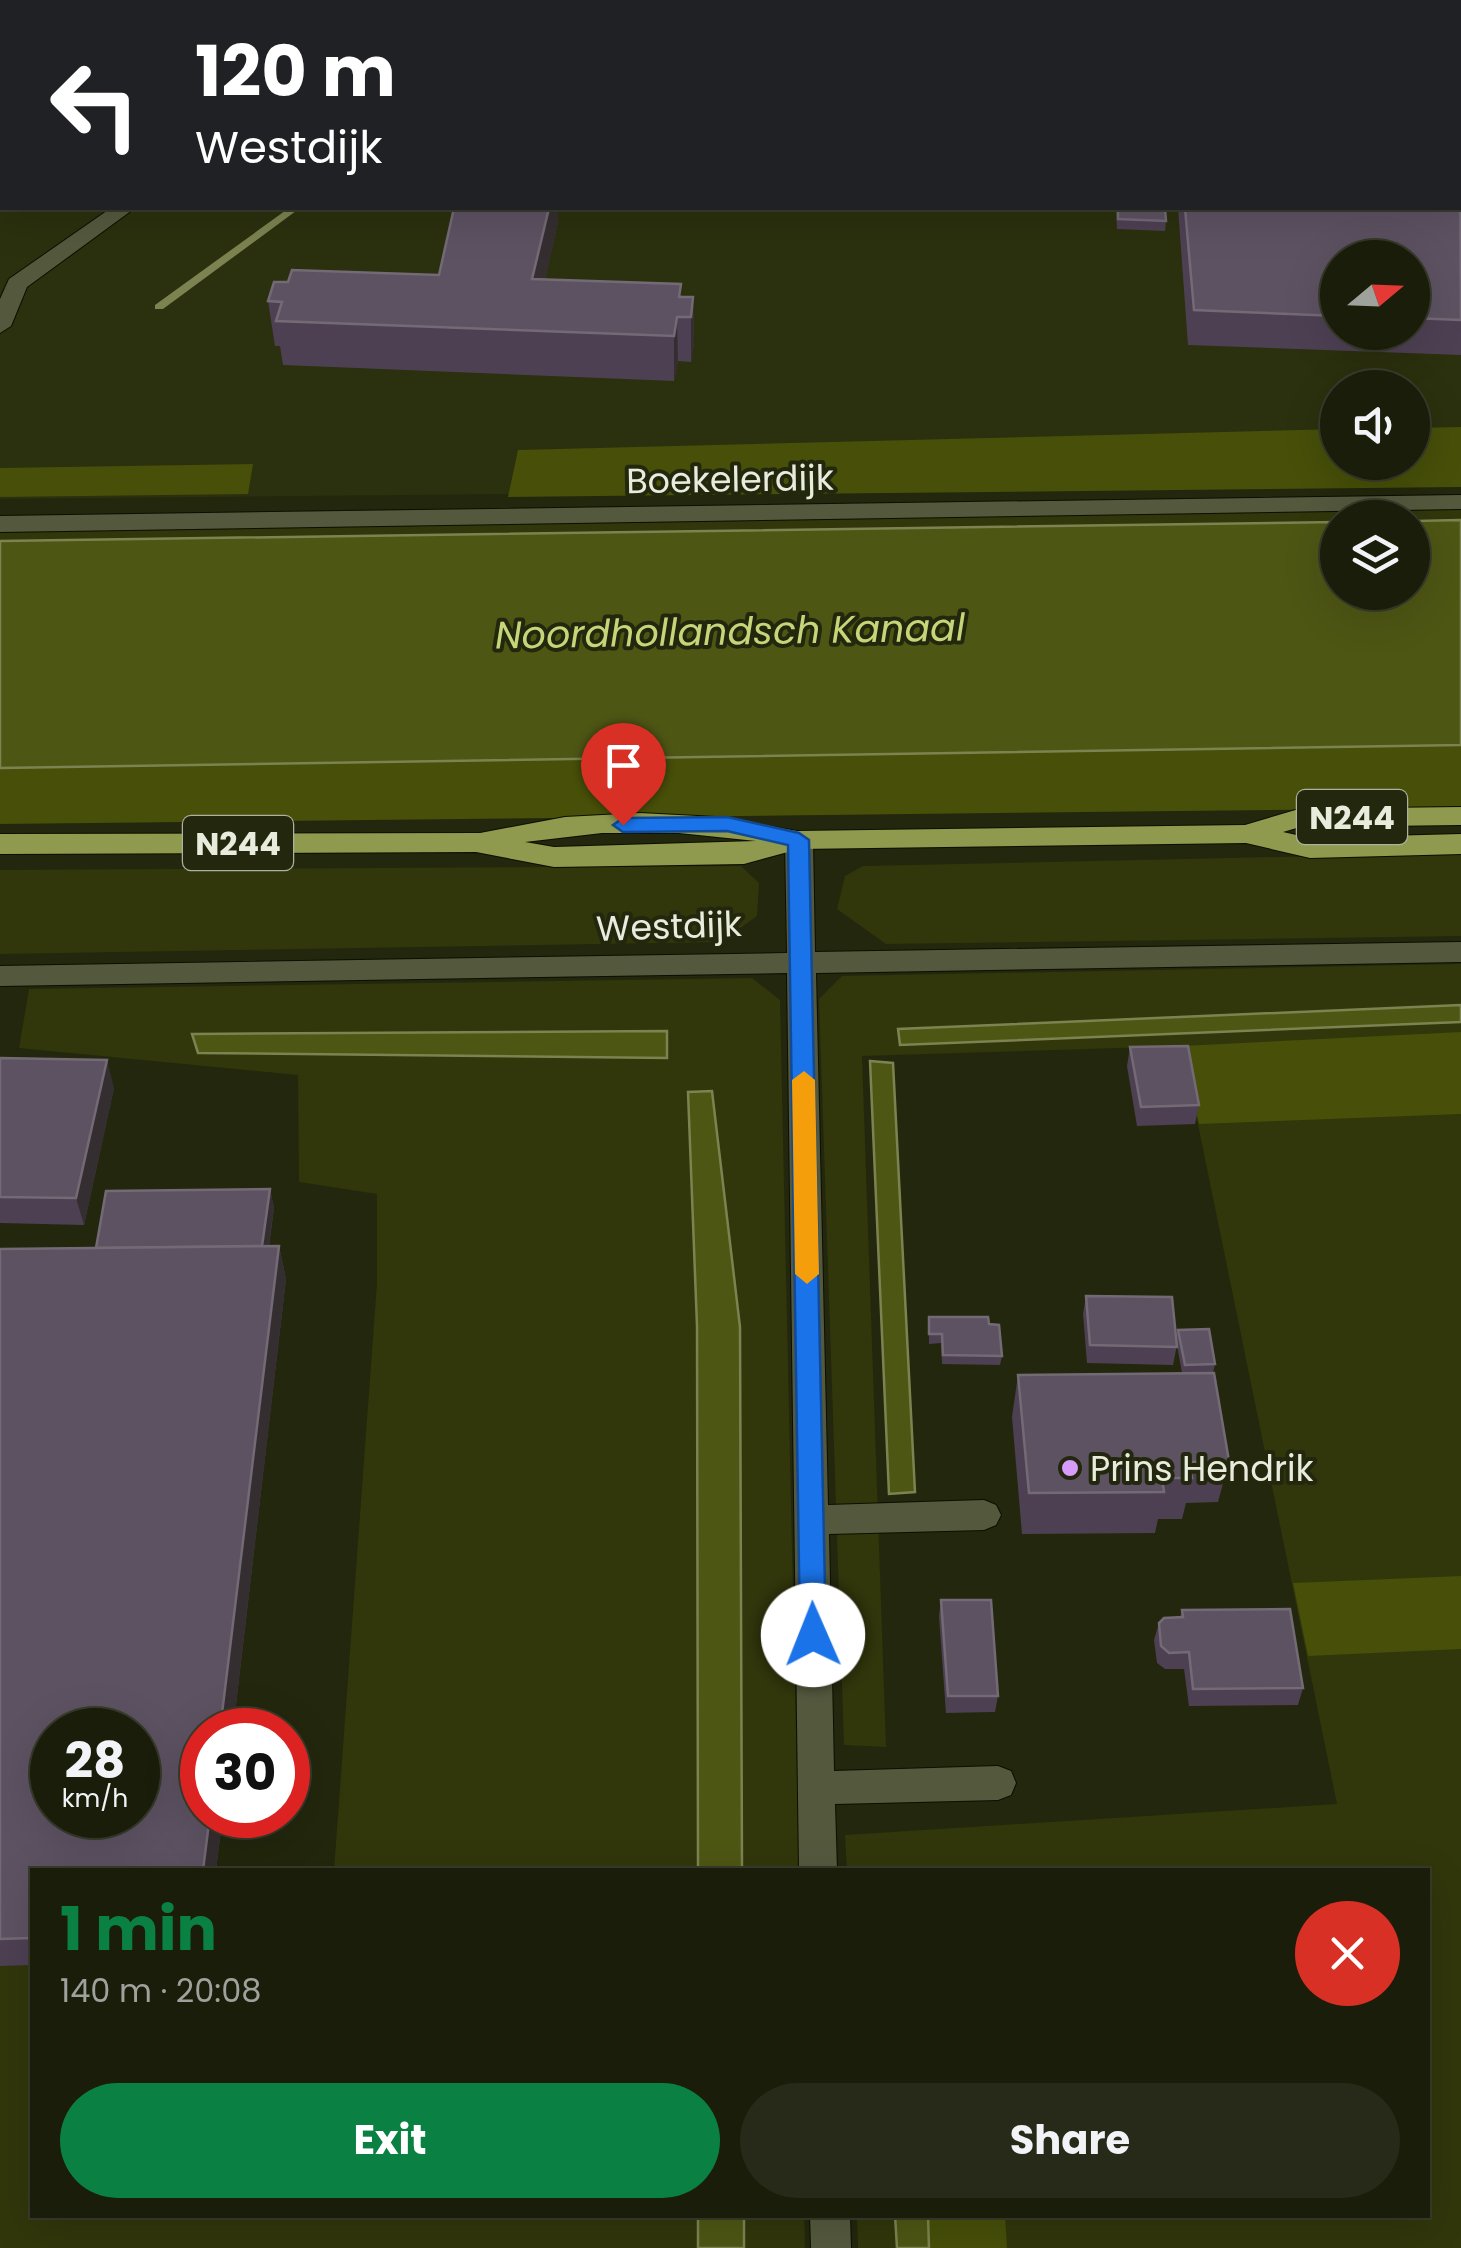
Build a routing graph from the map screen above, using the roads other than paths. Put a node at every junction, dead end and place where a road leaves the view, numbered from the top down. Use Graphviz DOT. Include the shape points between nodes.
graph roads {
  1 [pos="121,210"];
  2 [pos="9,283"];
  3 [pos="0,326"];
  4 [pos="1461,502"];
  5 [pos="0,524"];
  6 [pos="1461,816"];
  7 [pos="1246,834"];
  8 [pos="799,840"];
  9 [pos="0,844"];
  10 [pos="1461,844"];
  11 [pos="1461,952"];
  12 [pos="802,960"];
  13 [pos="1,980"];
  14 [pos="984,1515"];
  15 [pos="811,1520"];
  16 [pos="998,1784"];
  17 [pos="816,1788"];
  18 [pos="818,1868"];
  19 [pos="830,2218"];
  20 [pos="831,2248"];
  1 -- 2 [label="street"];
  2 -- 3 [label="street"];
  4 -- 5 [label="street, Boekelerdijk"];
  6 -- 7 [label="main road, Westdijk / N244" via="1299,818"];
  7 -- 8 [label="main road, Westdijk / N244"];
  7 -- 10 [label="main road, Westdijk / N244" via="1310,848"];
  8 -- 9 [label="main road, Westdijk / N244" via="744,854 554,857 476,842"];
  8 -- 12 [label="street"];
  11 -- 12 [label="street, Westdijk"];
  12 -- 13 [label="street, Westdijk"];
  12 -- 15 [label="street"];
  14 -- 15 [label="street"];
  15 -- 17 [label="street"];
  16 -- 17 [label="street"];
  17 -- 18 [label="street"];
  19 -- 20 [label="street"];
}
